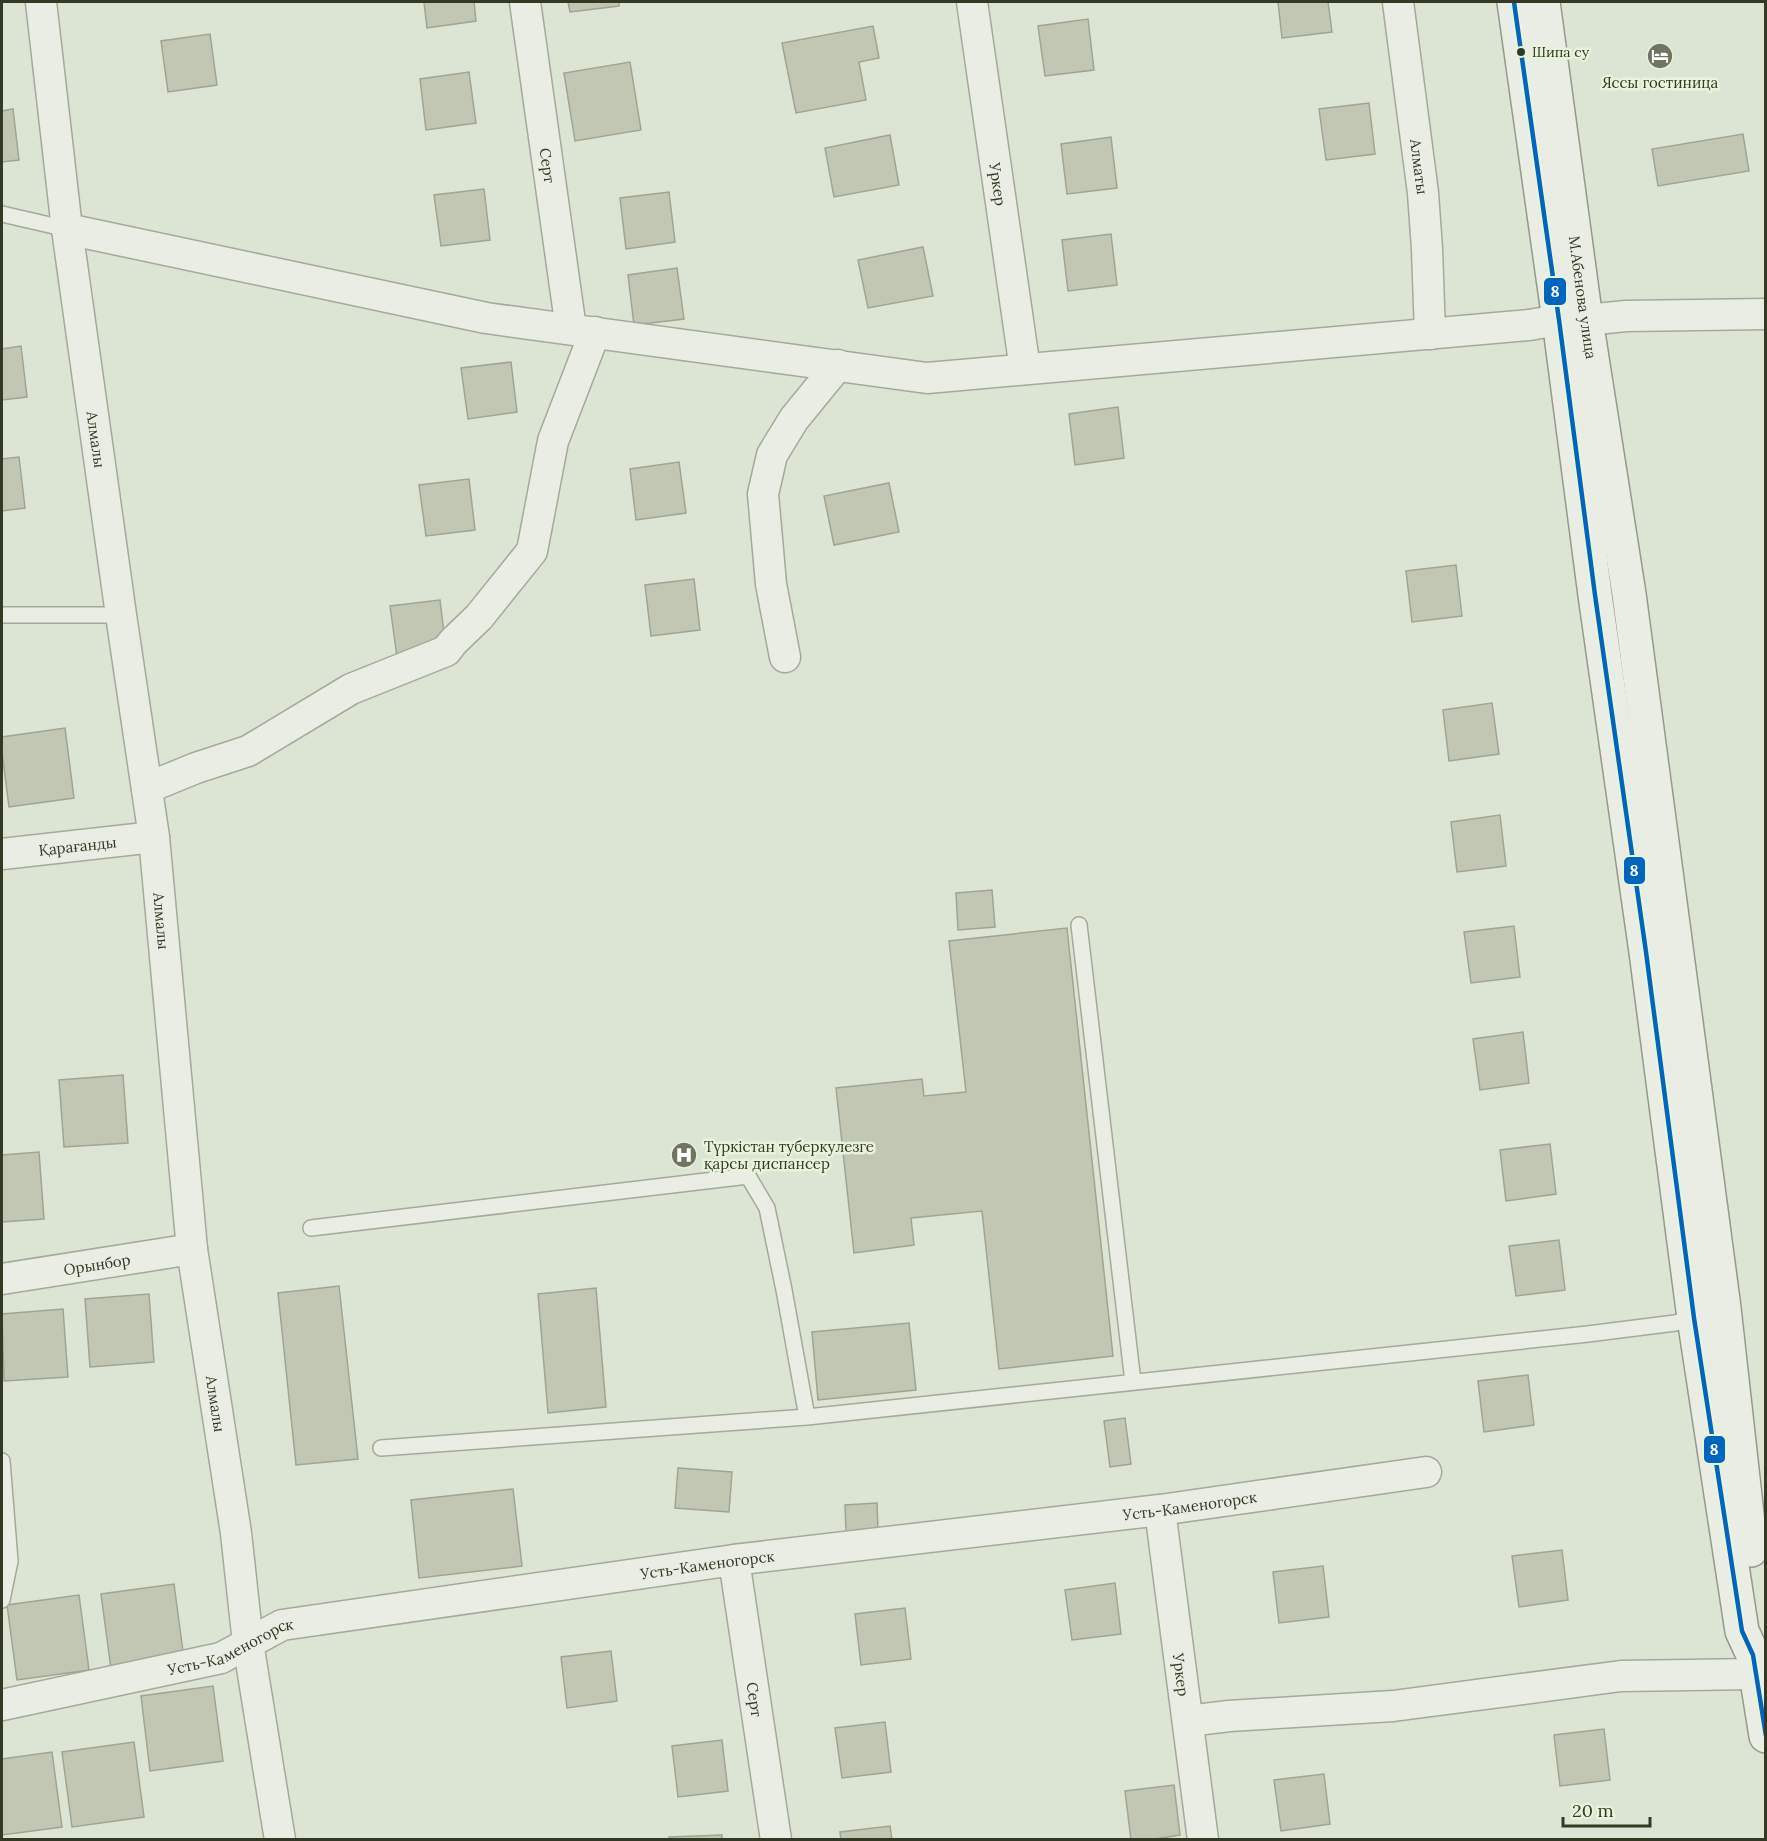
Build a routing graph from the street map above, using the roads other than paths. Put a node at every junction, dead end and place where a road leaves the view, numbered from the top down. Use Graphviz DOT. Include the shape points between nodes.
graph roads {
  1 [pos="41,2"];
  2 [pos="525,2"];
  3 [pos="972,2"];
  4 [pos="1398,2"];
  5 [pos="1514,2"];
  6 [pos="1543,2"];
  7 [pos="2,214"];
  8 [pos="67,229"];
  9 [pos="1766,314"];
  10 [pos="1572,320"];
  11 [pos="583,331"];
  12 [pos="1430,334"];
  13 [pos="838,366"];
  14 [pos="1025,369"];
  15 [pos="2,615"];
  16 [pos="121,615"];
  17 [pos="785,657"];
  18 [pos="147,788"];
  19 [pos="154,837"];
  20 [pos="2,854"];
  21 [pos="1079,925"];
  22 [pos="311,1228"];
  23 [pos="192,1249"];
  24 [pos="2,1279"];
  25 [pos="1694,1318"];
  26 [pos="1133,1382"];
  27 [pos="807,1417"];
  28 [pos="381,1448"];
  29 [pos="2,1461"];
  30 [pos="1426,1472"];
  31 [pos="1160,1510"];
  32 [pos="734,1560"];
  33 [pos="2,1600"];
  34 [pos="248,1642"];
  35 [pos="1754,1664"];
  36 [pos="2,1705"];
  37 [pos="1188,1721"];
  38 [pos="1766,1736"];
  39 [pos="280,1839"];
  40 [pos="776,1839"];
  41 [pos="1203,1839"];
  1 -- 8 [label="street, Алмалы"];
  2 -- 11 [label="street, Серт"];
  3 -- 14 [label="street, Уркер"];
  4 -- 12 [label="street, Алматы" via="1423,193"];
  5 -- 10 [label="main road, М.Абенова улица"];
  6 -- 10 [label="main road, М.Абенова улица"];
  7 -- 8 [label="lane"];
  8 -- 11 [label="street" via="486,318"];
  8 -- 16 [label="street, Алмалы"];
  9 -- 10 [label="street"];
  10 -- 12 [label="street"];
  10 -- 25 [label="main road, М.Абенова улица" via="1595,595"];
  10 -- 35 [label="main road, М.Абенова улица" via="1629,594 1729,1354 1761,1632"];
  11 -- 13 [label="street"];
  11 -- 18 [label="street" via="553,441 532,551 479,617 446,651 351,689 248,751"];
  12 -- 14 [label="street"];
  13 -- 14 [label="street" via="927,378"];
  13 -- 17 [label="street" via="794,419 772,455 763,494 771,584"];
  15 -- 16 [label="lane"];
  16 -- 18 [label="street, Алмалы"];
  18 -- 19 [label="street, Алмалы"];
  19 -- 20 [label="street, Қарағанды"];
  19 -- 23 [label="street, Алмалы"];
  21 -- 26 [label="lane"];
  22 -- 27 [label="lane" via="748,1176 767,1208"];
  23 -- 24 [label="street, Орынбор"];
  23 -- 34 [label="street, Алмалы" via="236,1533"];
  25 -- 26 [label="lane" via="1588,1334"];
  25 -- 35 [label="main road, М.Абенова улица" via="1742,1631"];
  26 -- 27 [label="lane"];
  27 -- 28 [label="lane"];
  29 -- 33 [label="lane" via="10,1561"];
  30 -- 31 [label="street, Усть-Каменогорск"];
  31 -- 32 [label="street, Усть-Каменогорск"];
  31 -- 37 [label="street, Уркер"];
  32 -- 34 [label="street, Усть-Каменогорск" via="282,1625"];
  32 -- 40 [label="street, Серт"];
  34 -- 36 [label="street, Усть-Каменогорск" via="221,1658"];
  34 -- 39 [label="street, Алмалы"];
  35 -- 37 [label="street" via="1621,1676 1393,1706"];
  35 -- 38 [label="main road"];
  37 -- 41 [label="street, Уркер"];
}
